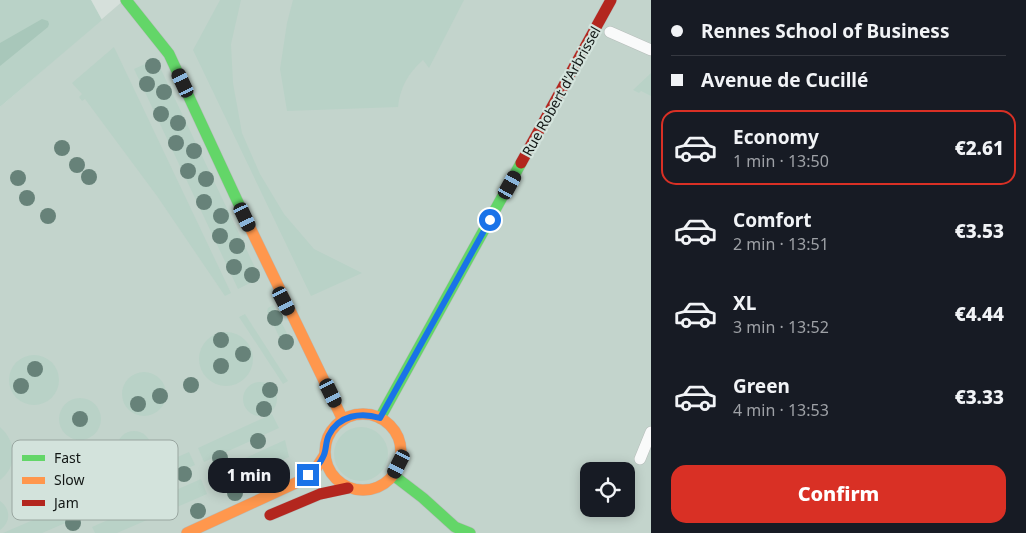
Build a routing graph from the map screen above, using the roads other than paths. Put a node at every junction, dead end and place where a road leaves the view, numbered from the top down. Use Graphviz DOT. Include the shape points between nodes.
graph roads {
  1 [pos="126,0"];
  2 [pos="611,0"];
  3 [pos="610,32"];
  4 [pos="651,50"];
  5 [pos="380,418"];
  6 [pos="343,420"];
  7 [pos="651,432"];
  8 [pos="324,456"];
  9 [pos="640,459"];
  10 [pos="393,475"];
  11 [pos="348,488"];
  12 [pos="261,519"];
  13 [pos="187,533"];
  14 [pos="470,533"];
  1 -- 6 [label="street" via="169,54"];
  2 -- 5 [label="street, Rue Robert d'Arbrissel"];
  3 -- 4 [label="lane"];
  5 -- 6 [label="street" via="362,414"];
  5 -- 10 [label="street" via="398,438 401,450"];
  6 -- 8 [label="street" via="329,434"];
  7 -- 9 [label="lane"];
  8 -- 11 [label="street" via="332,475"];
  8 -- 13 [label="street" via="315,470 300,481"];
  10 -- 11 [label="street" via="373,489 360,491"];
  10 -- 14 [label="street" via="455,527"];
  11 -- 12 [label="street" via="320,494"];
}
